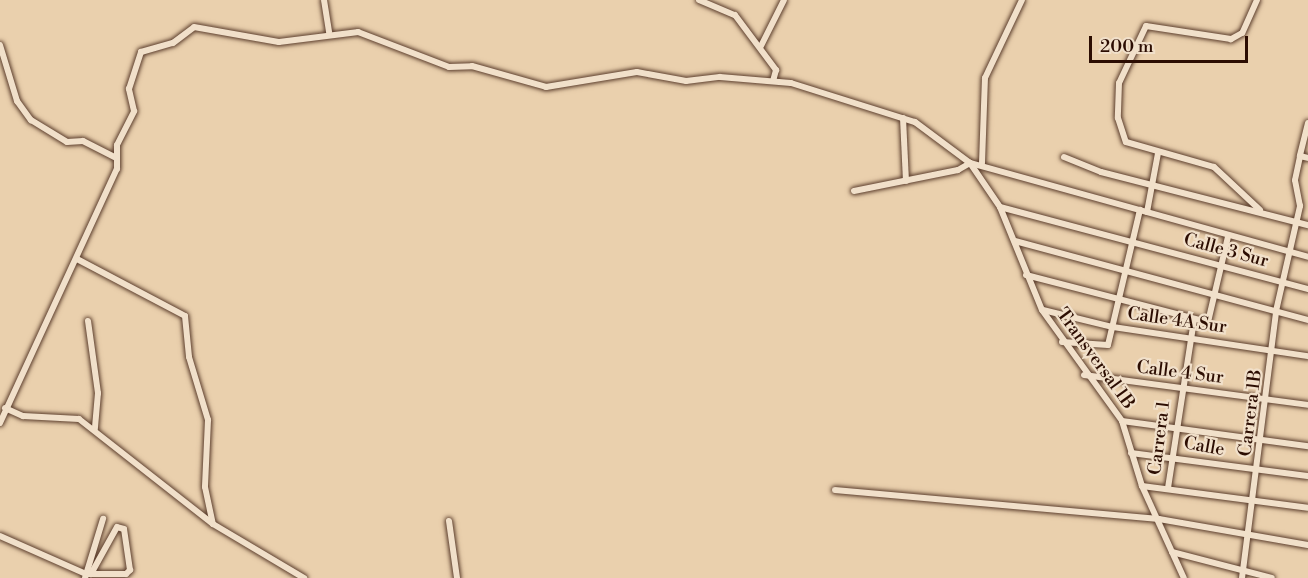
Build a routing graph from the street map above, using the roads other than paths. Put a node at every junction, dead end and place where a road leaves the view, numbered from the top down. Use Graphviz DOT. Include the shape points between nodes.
graph roads {
  1 [pos="324,0"];
  2 [pos="699,0"];
  3 [pos="784,0"];
  4 [pos="1022,0"];
  5 [pos="1257,0"];
  6 [pos="328,33"];
  7 [pos="0,45"];
  8 [pos="761,46"];
  9 [pos="776,70"];
  10 [pos="773,81"];
  11 [pos="791,83"];
  12 [pos="903,118"];
  13 [pos="1308,123"];
  14 [pos="1158,153"];
  15 [pos="1300,156"];
  16 [pos="1064,157"];
  17 [pos="117,158"];
  18 [pos="1308,159"];
  19 [pos="970,163"];
  20 [pos="982,163"];
  21 [pos="906,181"];
  22 [pos="1150,184"];
  23 [pos="854,191"];
  24 [pos="1000,207"];
  25 [pos="1140,210"];
  26 [pos="1260,210"];
  27 [pos="1147,212"];
  28 [pos="1295,221"];
  29 [pos="1308,225"];
  30 [pos="1228,237"];
  31 [pos="1015,241"];
  32 [pos="1135,243"];
  33 [pos="1289,252"];
  34 [pos="1308,256"];
  35 [pos="77,259"];
  36 [pos="1222,264"];
  37 [pos="1130,271"];
  38 [pos="1026,274"];
  39 [pos="1284,282"];
  40 [pos="1308,289"];
  41 [pos="1216,292"];
  42 [pos="1122,300"];
  43 [pos="1042,310"];
  44 [pos="1276,311"];
  45 [pos="1194,320"];
  46 [pos="1308,320"];
  47 [pos="88,321"];
  48 [pos="1113,327"];
  49 [pos="1190,339"];
  50 [pos="1062,342"];
  51 [pos="1274,350"];
  52 [pos="1308,356"];
  53 [pos="1084,375"];
  54 [pos="1181,388"];
  55 [pos="1266,400"];
  56 [pos="1308,405"];
  57 [pos="5,408"];
  58 [pos="1122,421"];
  59 [pos="0,423"];
  60 [pos="1175,427"];
  61 [pos="95,429"];
  62 [pos="1263,439"];
  63 [pos="1308,446"];
  64 [pos="1131,453"];
  65 [pos="1172,456"];
  66 [pos="1259,471"];
  67 [pos="1308,476"];
  68 [pos="1142,486"];
  69 [pos="1168,488"];
  70 [pos="835,490"];
  71 [pos="1252,499"];
  72 [pos="1308,508"];
  73 [pos="103,519"];
  74 [pos="1159,519"];
  75 [pos="449,521"];
  76 [pos="213,524"];
  77 [pos="1248,533"];
  78 [pos="0,536"];
  79 [pos="1308,545"];
  80 [pos="1172,552"];
  81 [pos="87,575"];
  82 [pos="1243,575"];
  83 [pos="304,578"];
  84 [pos="457,578"];
  85 [pos="1184,578"];
  86 [pos="1272,578"];
  1 -- 6 [label="street"];
  2 -- 8 [label="street" via="730,11"];
  3 -- 8 [label="street"];
  4 -- 20 [label="street" via="985,78"];
  5 -- 14 [label="street" via="1242,33 1231,39 1146,26 1119,83 1118,118 1122,140"];
  6 -- 10 [label="street" via="358,32 449,67 472,66 546,87 637,72 686,81"];
  6 -- 17 [label="street" via="279,42 199,27 173,43 146,49 129,86 134,111 117,145"];
  7 -- 17 [label="street" via="17,101 31,120 67,142 83,141"];
  8 -- 9 [label="street"];
  9 -- 10 [label="street"];
  9 -- 11 [label="street"];
  10 -- 11 [label="street"];
  11 -- 12 [label="street, Transversal 1B"];
  12 -- 19 [label="street, Transversal 1B" via="932,132"];
  12 -- 21 [label="street"];
  13 -- 15 [label="street"];
  14 -- 22 [label="street"];
  14 -- 26 [label="street" via="1218,169"];
  15 -- 18 [label="street"];
  15 -- 28 [label="street, Carrera 1B"];
  16 -- 22 [label="street"];
  17 -- 35 [label="street" via="107,194"];
  19 -- 20 [label="street"];
  19 -- 21 [label="street"];
  19 -- 24 [label="street, Transversal 1B"];
  20 -- 25 [label="street" via="1059,191"];
  21 -- 23 [label="street"];
  22 -- 26 [label="street"];
  22 -- 27 [label="street"];
  24 -- 31 [label="street, Transversal 1B"];
  24 -- 32 [label="street, Calle 3 Sur"];
  25 -- 27 [label="street"];
  25 -- 32 [label="street"];
  26 -- 28 [label="street"];
  27 -- 30 [label="street"];
  28 -- 29 [label="street"];
  28 -- 33 [label="street, Carrera 1B"];
  30 -- 33 [label="street"];
  30 -- 36 [label="street"];
  31 -- 37 [label="street"];
  31 -- 38 [label="street, Transversal 1B"];
  32 -- 36 [label="street, Calle 3 Sur"];
  32 -- 37 [label="street"];
  33 -- 34 [label="street"];
  33 -- 39 [label="street, Carrera 1B"];
  35 -- 57 [label="street"];
  35 -- 76 [label="street" via="184,316 189,357 208,420 205,487"];
  36 -- 39 [label="street, Calle 3 Sur"];
  36 -- 41 [label="street"];
  37 -- 41 [label="street"];
  37 -- 42 [label="street"];
  38 -- 42 [label="street"];
  38 -- 43 [label="street, Transversal 1B"];
  39 -- 40 [label="street, Calle 3 Sur"];
  39 -- 44 [label="street, Carrera 1B"];
  41 -- 44 [label="street"];
  41 -- 45 [label="street" via="1210,320"];
  42 -- 45 [label="street"];
  42 -- 48 [label="street"];
  43 -- 48 [label="street, Calle 4A Sur"];
  43 -- 50 [label="street, Transversal 1B"];
  44 -- 46 [label="street"];
  44 -- 51 [label="street, Carrera 1B"];
  45 -- 49 [label="street, Carrera 1"];
  47 -- 61 [label="street" via="98,393"];
  48 -- 49 [label="street, Calle 4A Sur"];
  48 -- 50 [label="street" via="1105,348"];
  49 -- 51 [label="street, Calle 4A Sur"];
  49 -- 54 [label="street, Carrera 1"];
  50 -- 53 [label="street, Transversal 1B"];
  51 -- 52 [label="street, Calle 4A Sur"];
  51 -- 55 [label="street, Carrera 1B"];
  53 -- 54 [label="street, Calle 4 Sur"];
  53 -- 58 [label="street, Transversal 1B"];
  54 -- 55 [label="street, Calle 4 Sur"];
  54 -- 60 [label="street, Carrera 1"];
  55 -- 56 [label="street, Calle 4 Sur"];
  55 -- 62 [label="street, Carrera 1B"];
  57 -- 59 [label="street"];
  57 -- 61 [label="street" via="23,416 79,419"];
  58 -- 60 [label="street"];
  58 -- 64 [label="street, Transversal 1B"];
  60 -- 62 [label="street"];
  60 -- 65 [label="street, Carrera 1"];
  61 -- 76 [label="street"];
  62 -- 63 [label="street"];
  62 -- 66 [label="street, Carrera 1B"];
  64 -- 65 [label="street, Calle"];
  64 -- 68 [label="street, Transversal 1B"];
  65 -- 66 [label="street, Calle"];
  65 -- 69 [label="street, Carrera 1"];
  66 -- 67 [label="street, Calle"];
  66 -- 71 [label="street, Carrera 1B"];
  68 -- 69 [label="street"];
  68 -- 74 [label="street, Transversal 1B"];
  69 -- 71 [label="street"];
  70 -- 74 [label="street"];
  71 -- 72 [label="street"];
  71 -- 77 [label="street, Carrera 1B"];
  73 -- 81 [label="street"];
  74 -- 77 [label="street"];
  74 -- 80 [label="street, Transversal 1B"];
  75 -- 84 [label="street"];
  76 -- 83 [label="street"];
  77 -- 79 [label="street"];
  77 -- 82 [label="street, Carrera 1B"];
  78 -- 81 [label="street"];
  80 -- 82 [label="street"];
  80 -- 85 [label="street, Transversal 1B"];
  81 -- 81 [label="street" via="129,572 124,529 117,527"];
  82 -- 86 [label="street"];
}
